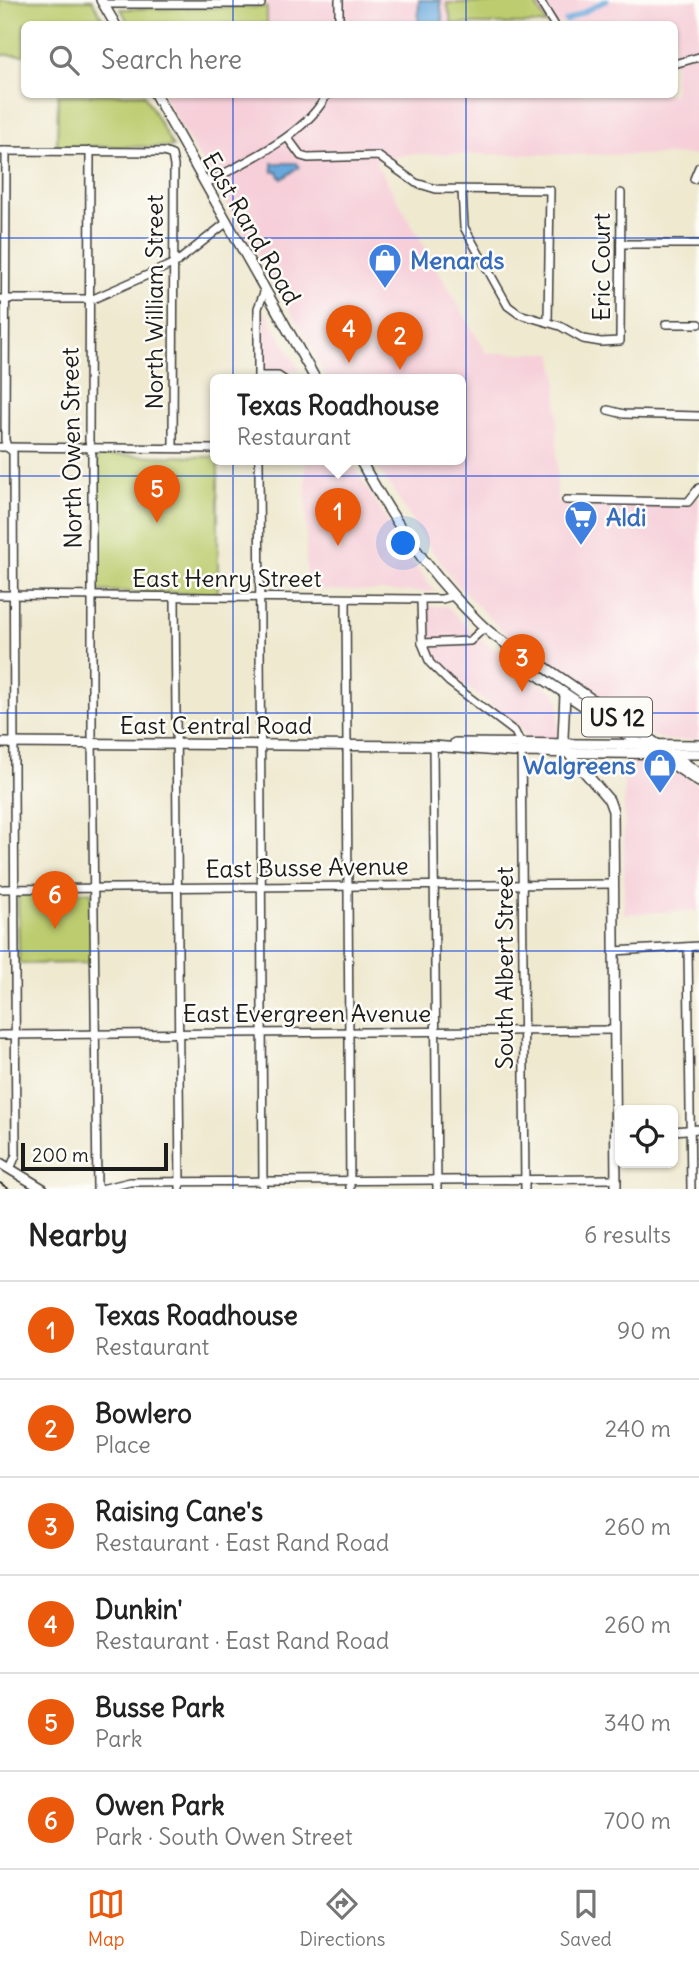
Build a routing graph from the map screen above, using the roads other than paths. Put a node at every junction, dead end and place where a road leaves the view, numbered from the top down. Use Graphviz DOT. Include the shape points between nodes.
graph roads {
  1 [pos="339,0"];
  2 [pos="539,0"];
  3 [pos="102,2"];
  4 [pos="211,2"];
  5 [pos="261,4"];
  6 [pos="113,21"];
  7 [pos="339,21"];
  8 [pos="552,21"];
  9 [pos="699,57"];
  10 [pos="678,63"];
  11 [pos="157,98"];
  12 [pos="324,98"];
  13 [pos="286,137"];
  14 [pos="3,151"];
  15 [pos="90,151"];
  16 [pos="699,167"];
  17 [pos="694,179"];
  18 [pos="205,184"];
  19 [pos="462,190"];
  20 [pos="621,193"];
  21 [pos="226,223"];
  22 [pos="621,244"];
  23 [pos="699,244"];
  24 [pos="173,264"];
  25 [pos="265,290"];
  26 [pos="3,299"];
  27 [pos="89,299"];
  28 [pos="548,322"];
  29 [pos="666,324"];
  30 [pos="699,324"];
  31 [pos="258,374"];
  32 [pos="313,374"];
  33 [pos="608,410"];
  34 [pos="699,416"];
  35 [pos="4,447"];
  36 [pos="91,448"];
  37 [pos="173,448"];
  38 [pos="210,449"];
  39 [pos="258,465"];
  40 [pos="363,465"];
  41 [pos="699,488"];
  42 [pos="566,500"];
  43 [pos="0,596"];
  44 [pos="13,596"];
  45 [pos="92,596"];
  46 [pos="453,596"];
  47 [pos="175,597"];
  48 [pos="260,597"];
  49 [pos="346,598"];
  50 [pos="421,599"];
  51 [pos="485,627"];
  52 [pos="422,643"];
  53 [pos="507,646"];
  54 [pos="565,694"];
  55 [pos="0,743"];
  56 [pos="12,743"];
  57 [pos="92,744"];
  58 [pos="176,744"];
  59 [pos="260,745"];
  60 [pos="699,745"];
  61 [pos="346,746"];
  62 [pos="433,746"];
  63 [pos="522,748"];
  64 [pos="565,748"];
  65 [pos="656,749"];
  66 [pos="589,752"];
  67 [pos="699,754"];
  68 [pos="583,772"];
  69 [pos="699,773"];
  70 [pos="699,782"];
  71 [pos="614,884"];
  72 [pos="434,885"];
  73 [pos="523,885"];
  74 [pos="347,886"];
  75 [pos="177,887"];
  76 [pos="261,887"];
  77 [pos="95,888"];
  78 [pos="0,889"];
  79 [pos="15,889"];
  80 [pos="699,946"];
  81 [pos="688,947"];
  82 [pos="614,951"];
  83 [pos="524,1030"];
  84 [pos="615,1030"];
  85 [pos="435,1031"];
  86 [pos="348,1032"];
  87 [pos="179,1033"];
  88 [pos="261,1033"];
  89 [pos="96,1034"];
  90 [pos="0,1035"];
  91 [pos="16,1035"];
  92 [pos="617,1105"];
  93 [pos="699,1129"];
  94 [pos="690,1130"];
  95 [pos="678,1131"];
  96 [pos="0,1163"];
  97 [pos="10,1169"];
  98 [pos="525,1180"];
  99 [pos="616,1184"];
  100 [pos="263,1185"];
  101 [pos="349,1185"];
  102 [pos="437,1185"];
  103 [pos="180,1186"];
  104 [pos="43,1189"];
  105 [pos="99,1189"];
  106 [pos="525,1189"];
  107 [pos="691,1189"];
  1 -- 7 [label="street"];
  2 -- 8 [label="street"];
  3 -- 4 [label="street"];
  3 -- 6 [label="main road"];
  4 -- 5 [label="street"];
  9 -- 10 [label="street"];
  11 -- 18 [label="main road, East Rand Road"];
  12 -- 13 [label="street" via="309,119"];
  13 -- 18 [label="street"];
  13 -- 19 [label="street" via="301,156 378,156 425,187"];
  14 -- 15 [label="street"];
  14 -- 26 [label="street"];
  15 -- 24 [label="street, North William Street" via="172,155"];
  15 -- 27 [label="street, North Owen Street"];
  16 -- 17 [label="street"];
  18 -- 21 [label="main road, East Rand Road"];
  19 -- 28 [label="street" via="464,226 502,297 519,314"];
  19 -- 28 [label="street" via="550,190"];
  20 -- 22 [label="street, Eric Court"];
  21 -- 24 [label="street"];
  21 -- 25 [label="main road, East Rand Road"];
  22 -- 23 [label="street"];
  22 -- 28 [label="street, Eric Court" via="620,341 583,339"];
  24 -- 27 [label="street"];
  24 -- 37 [label="street, North William Street"];
  25 -- 31 [label="street" via="258,308"];
  25 -- 32 [label="main road, East Rand Road"];
  26 -- 27 [label="street"];
  26 -- 35 [label="street"];
  27 -- 36 [label="street, North Owen Street"];
  29 -- 30 [label="street"];
  33 -- 34 [label="street"];
  35 -- 36 [label="street"];
  35 -- 44 [label="street" via="13,452"];
  36 -- 37 [label="street"];
  36 -- 45 [label="street, North Owen Street"];
  37 -- 38 [label="street"];
  39 -- 48 [label="street"];
  40 -- 46 [label="main road, US 12" via="411,544"];
  41 -- 42 [label="street" via="688,502"];
  43 -- 44 [label="street, East Henry Street"];
  44 -- 45 [label="street, East Henry Street"];
  44 -- 56 [label="street"];
  45 -- 47 [label="street, East Henry Street"];
  45 -- 57 [label="street, North Owen Street"];
  46 -- 50 [label="street, East Henry Street"];
  46 -- 51 [label="main road, US 12"];
  47 -- 48 [label="street, East Henry Street"];
  47 -- 58 [label="street"];
  48 -- 49 [label="street, East Henry Street"];
  48 -- 59 [label="street"];
  49 -- 50 [label="street, East Henry Street"];
  49 -- 61 [label="street"];
  50 -- 52 [label="street"];
  51 -- 52 [label="street" via="470,641"];
  51 -- 53 [label="main road, US 12"];
  52 -- 63 [label="street" via="437,672 516,733"];
  53 -- 54 [label="main road, US 12" via="514,659"];
  53 -- 65 [label="main road, US 12" via="520,650"];
  54 -- 64 [label="main road"];
  54 -- 65 [label="main road, US 12"];
  55 -- 56 [label="main road, East Central Road"];
  56 -- 57 [label="main road, East Central Road"];
  56 -- 79 [label="street"];
  57 -- 58 [label="main road, East Central Road"];
  57 -- 77 [label="street, North Owen Street"];
  58 -- 59 [label="main road, East Central Road"];
  58 -- 75 [label="street"];
  59 -- 61 [label="main road, East Central Road"];
  59 -- 76 [label="street"];
  60 -- 65 [label="main road, East Central Road"];
  61 -- 62 [label="main road, East Central Road"];
  61 -- 74 [label="street"];
  62 -- 63 [label="main road, East Central Road"];
  62 -- 72 [label="street"];
  63 -- 64 [label="main road, East Central Road"];
  63 -- 73 [label="street, South Albert Street"];
  64 -- 65 [label="main road, East Central Road"];
  64 -- 66 [label="main road, East Central Road"];
  64 -- 68 [label="main road"];
  65 -- 66 [label="main road, East Central Road"];
  65 -- 67 [label="main road, East Central Road"];
  65 -- 69 [label="main road, US 12"];
  65 -- 70 [label="main road, US 12"];
  66 -- 68 [label="main road"];
  68 -- 71 [label="main road" via="611,805"];
  71 -- 73 [label="street, East Busse Avenue"];
  71 -- 82 [label="main road"];
  72 -- 73 [label="street, East Busse Avenue"];
  72 -- 74 [label="street, East Busse Avenue"];
  72 -- 85 [label="street"];
  73 -- 83 [label="street, South Albert Street"];
  74 -- 76 [label="street, East Busse Avenue"];
  74 -- 86 [label="street"];
  75 -- 76 [label="street, East Busse Avenue"];
  75 -- 77 [label="street, East Busse Avenue"];
  75 -- 87 [label="street"];
  76 -- 88 [label="street"];
  77 -- 79 [label="street, East Busse Avenue"];
  77 -- 89 [label="street, North Owen Street"];
  78 -- 79 [label="street, East Busse Avenue"];
  79 -- 91 [label="street"];
  80 -- 81 [label="street"];
  81 -- 82 [label="street"];
  81 -- 94 [label="street"];
  82 -- 84 [label="main road"];
  83 -- 84 [label="street, East Evergreen Avenue"];
  83 -- 85 [label="street, East Evergreen Avenue"];
  83 -- 98 [label="street, South Albert Street"];
  84 -- 92 [label="main road"];
  85 -- 86 [label="street, East Evergreen Avenue"];
  85 -- 102 [label="street"];
  86 -- 88 [label="street, East Evergreen Avenue"];
  86 -- 101 [label="street"];
  87 -- 88 [label="street, East Evergreen Avenue"];
  87 -- 89 [label="street, East Evergreen Avenue"];
  87 -- 103 [label="street"];
  88 -- 100 [label="street"];
  89 -- 91 [label="street, East Evergreen Avenue"];
  89 -- 105 [label="street, North Owen Street"];
  90 -- 91 [label="street, East Evergreen Avenue"];
  91 -- 97 [label="street" via="16,1155"];
  93 -- 94 [label="street"];
  94 -- 95 [label="street"];
  94 -- 107 [label="street"];
  96 -- 97 [label="main road"];
  97 -- 104 [label="main road"];
  98 -- 99 [label="street"];
  98 -- 102 [label="street"];
  98 -- 106 [label="street, South Albert Street"];
  100 -- 101 [label="street"];
  100 -- 103 [label="street"];
  101 -- 102 [label="street"];
  103 -- 105 [label="street" via="131,1182"];
}
